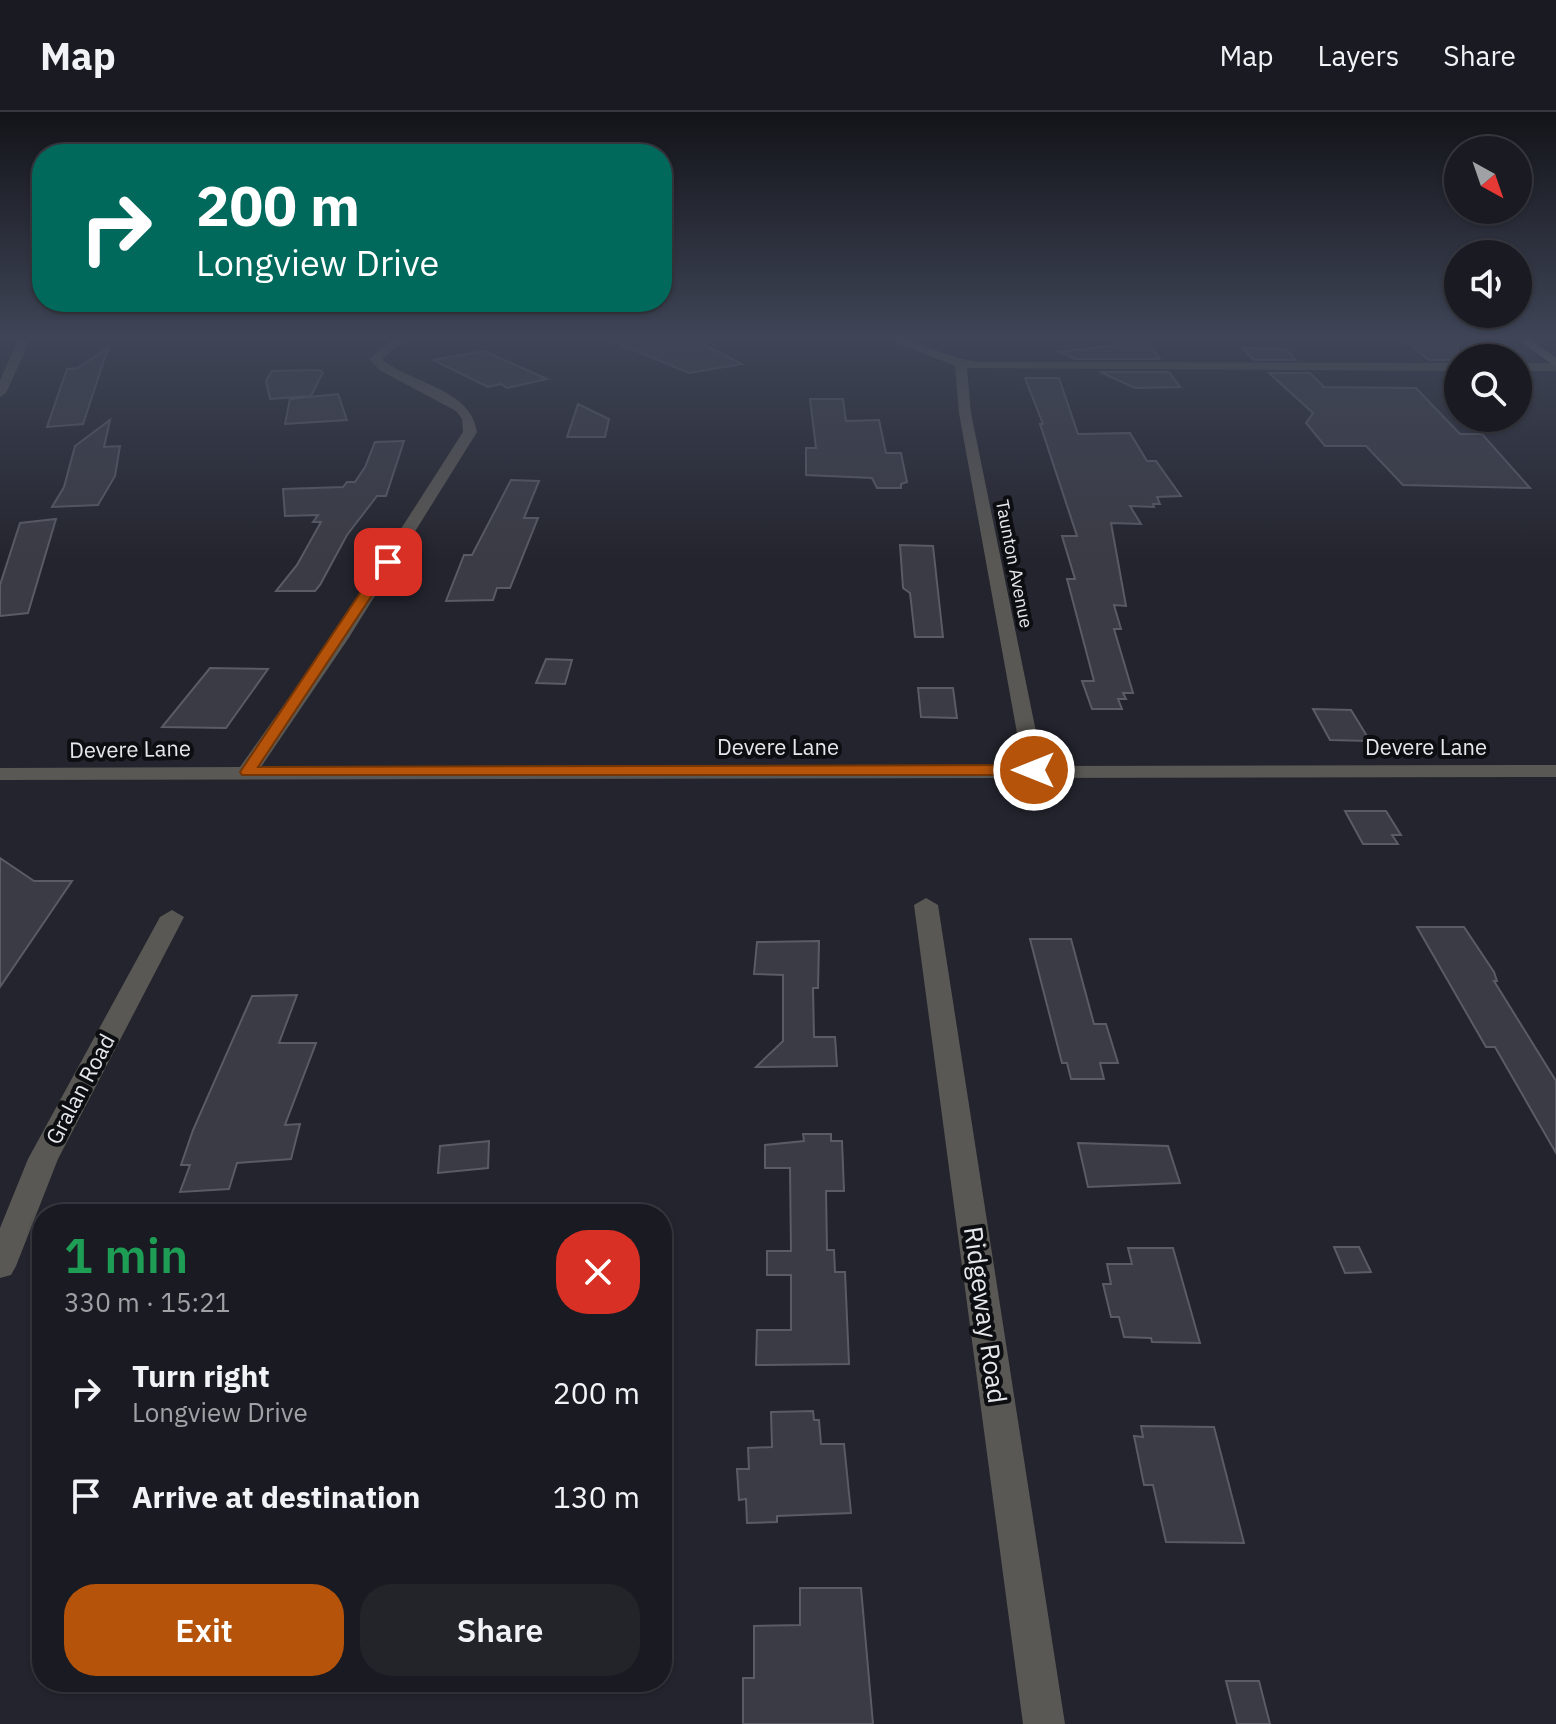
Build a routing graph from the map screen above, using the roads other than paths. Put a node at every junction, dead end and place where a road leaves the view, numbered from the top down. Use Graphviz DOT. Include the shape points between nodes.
graph roads {
  1 [pos="466,411"];
  2 [pos="965,411"];
  3 [pos="1034,770"];
  4 [pos="1556,771"];
  5 [pos="247,772"];
  6 [pos="0,774"];
  7 [pos="926,905"];
  8 [pos="172,917"];
  9 [pos="0,1266"];
  10 [pos="1044,1724"];
  1 -- 5 [label="street" via="470,432"];
  2 -- 3 [label="street, Taunton Avenue"];
  3 -- 4 [label="street, Devere Lane"];
  3 -- 5 [label="street, Devere Lane"];
  5 -- 6 [label="street, Devere Lane"];
  7 -- 10 [label="street, Ridgeway Road"];
  8 -- 9 [label="street, Gralan Road" via="43,1159"];
}
